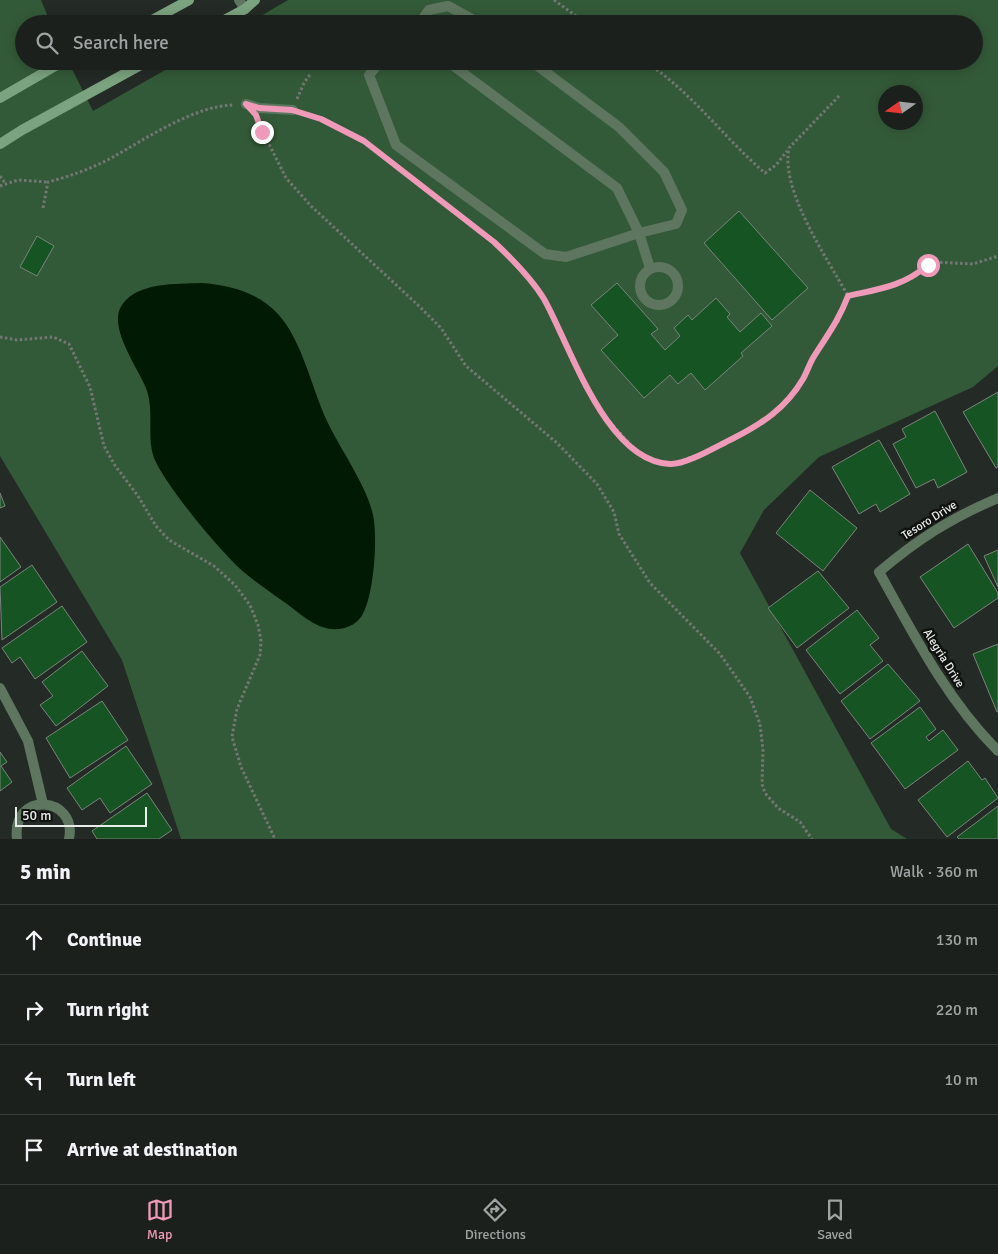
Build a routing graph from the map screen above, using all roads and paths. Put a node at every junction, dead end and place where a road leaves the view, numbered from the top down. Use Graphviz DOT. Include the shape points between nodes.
graph roads {
  1 [pos="189,0"];
  2 [pos="255,0"];
  3 [pos="554,0"];
  4 [pos="242,4"];
  5 [pos="162,15"];
  6 [pos="228,15"];
  7 [pos="425,15"];
  8 [pos="464,15"];
  9 [pos="575,15"];
  10 [pos="48,70"];
  11 [pos="132,70"];
  12 [pos="373,70"];
  13 [pos="459,70"];
  14 [pos="542,70"];
  15 [pos="657,70"];
  16 [pos="311,73"];
  17 [pos="840,96"];
  18 [pos="0,98"];
  19 [pos="246,104"];
  20 [pos="292,110"];
  21 [pos="0,144"];
  22 [pos="789,148"];
  23 [pos="0,176"];
  24 [pos="48,182"];
  25 [pos="4,183"];
  26 [pos="0,186"];
  27 [pos="43,208"];
  28 [pos="639,233"];
  29 [pos="998,256"];
  30 [pos="650,268"];
  31 [pos="848,296"];
  32 [pos="0,337"];
  33 [pos="998,498"];
  34 [pos="879,572"];
  35 [pos="0,688"];
  36 [pos="998,751"];
  37 [pos="42,804"];
  38 [pos="17,839"];
  39 [pos="69,839"];
  40 [pos="274,839"];
  41 [pos="812,839"];
  1 -- 5 [label="street"];
  2 -- 4 [label="street"];
  3 -- 9 [label="path"];
  4 -- 6 [label="street"];
  7 -- 8 [label="street" via="429,10 448,6"];
  10 -- 18 [label="street"];
  11 -- 21 [label="street"];
  12 -- 28 [label="street" via="369,75 396,145 545,254 566,257"];
  13 -- 28 [label="street" via="617,188"];
  14 -- 28 [label="street" via="619,127 664,172 682,210 676,224"];
  15 -- 22 [label="path" via="694,100 765,173"];
  16 -- 20 [label="path"];
  17 -- 22 [label="path"];
  19 -- 20 [label="street"];
  19 -- 24 [label="path" via="200,112 94,166"];
  19 -- 41 [label="path" via="256,115 286,178 311,206 427,314 466,366 556,443 597,484 614,512 626,548 650,584 720,654 750,698 760,724 765,793 778,808 800,822"];
  20 -- 31 [label="path" via="321,119 364,141 506,253 543,297 585,388 603,414 636,451 661,463 672,464 711,450 772,416 803,379 812,359 839,320"];
  22 -- 31 [label="path" via="787,171 797,202"];
  23 -- 25 [label="path"];
  24 -- 25 [label="path" via="18,180"];
  24 -- 27 [label="path"];
  25 -- 26 [label="path"];
  28 -- 30 [label="street"];
  29 -- 31 [label="path" via="973,264 935,262 895,286"];
  32 -- 40 [label="path" via="17,340 54,337 69,344 90,387 104,446 156,526 169,540 214,566 235,585 250,605 258,625 260,655 237,709 232,737 241,767"];
  33 -- 34 [label="street, Tesoro Drive" via="959,514 909,547"];
  34 -- 36 [label="street, Alegria Drive" via="932,666 975,728"];
  35 -- 37 [label="street" via="28,740"];
  37 -- 38 [label="street" via="22,814 16,830"];
  37 -- 39 [label="street" via="57,808 66,818 70,826"];
}
